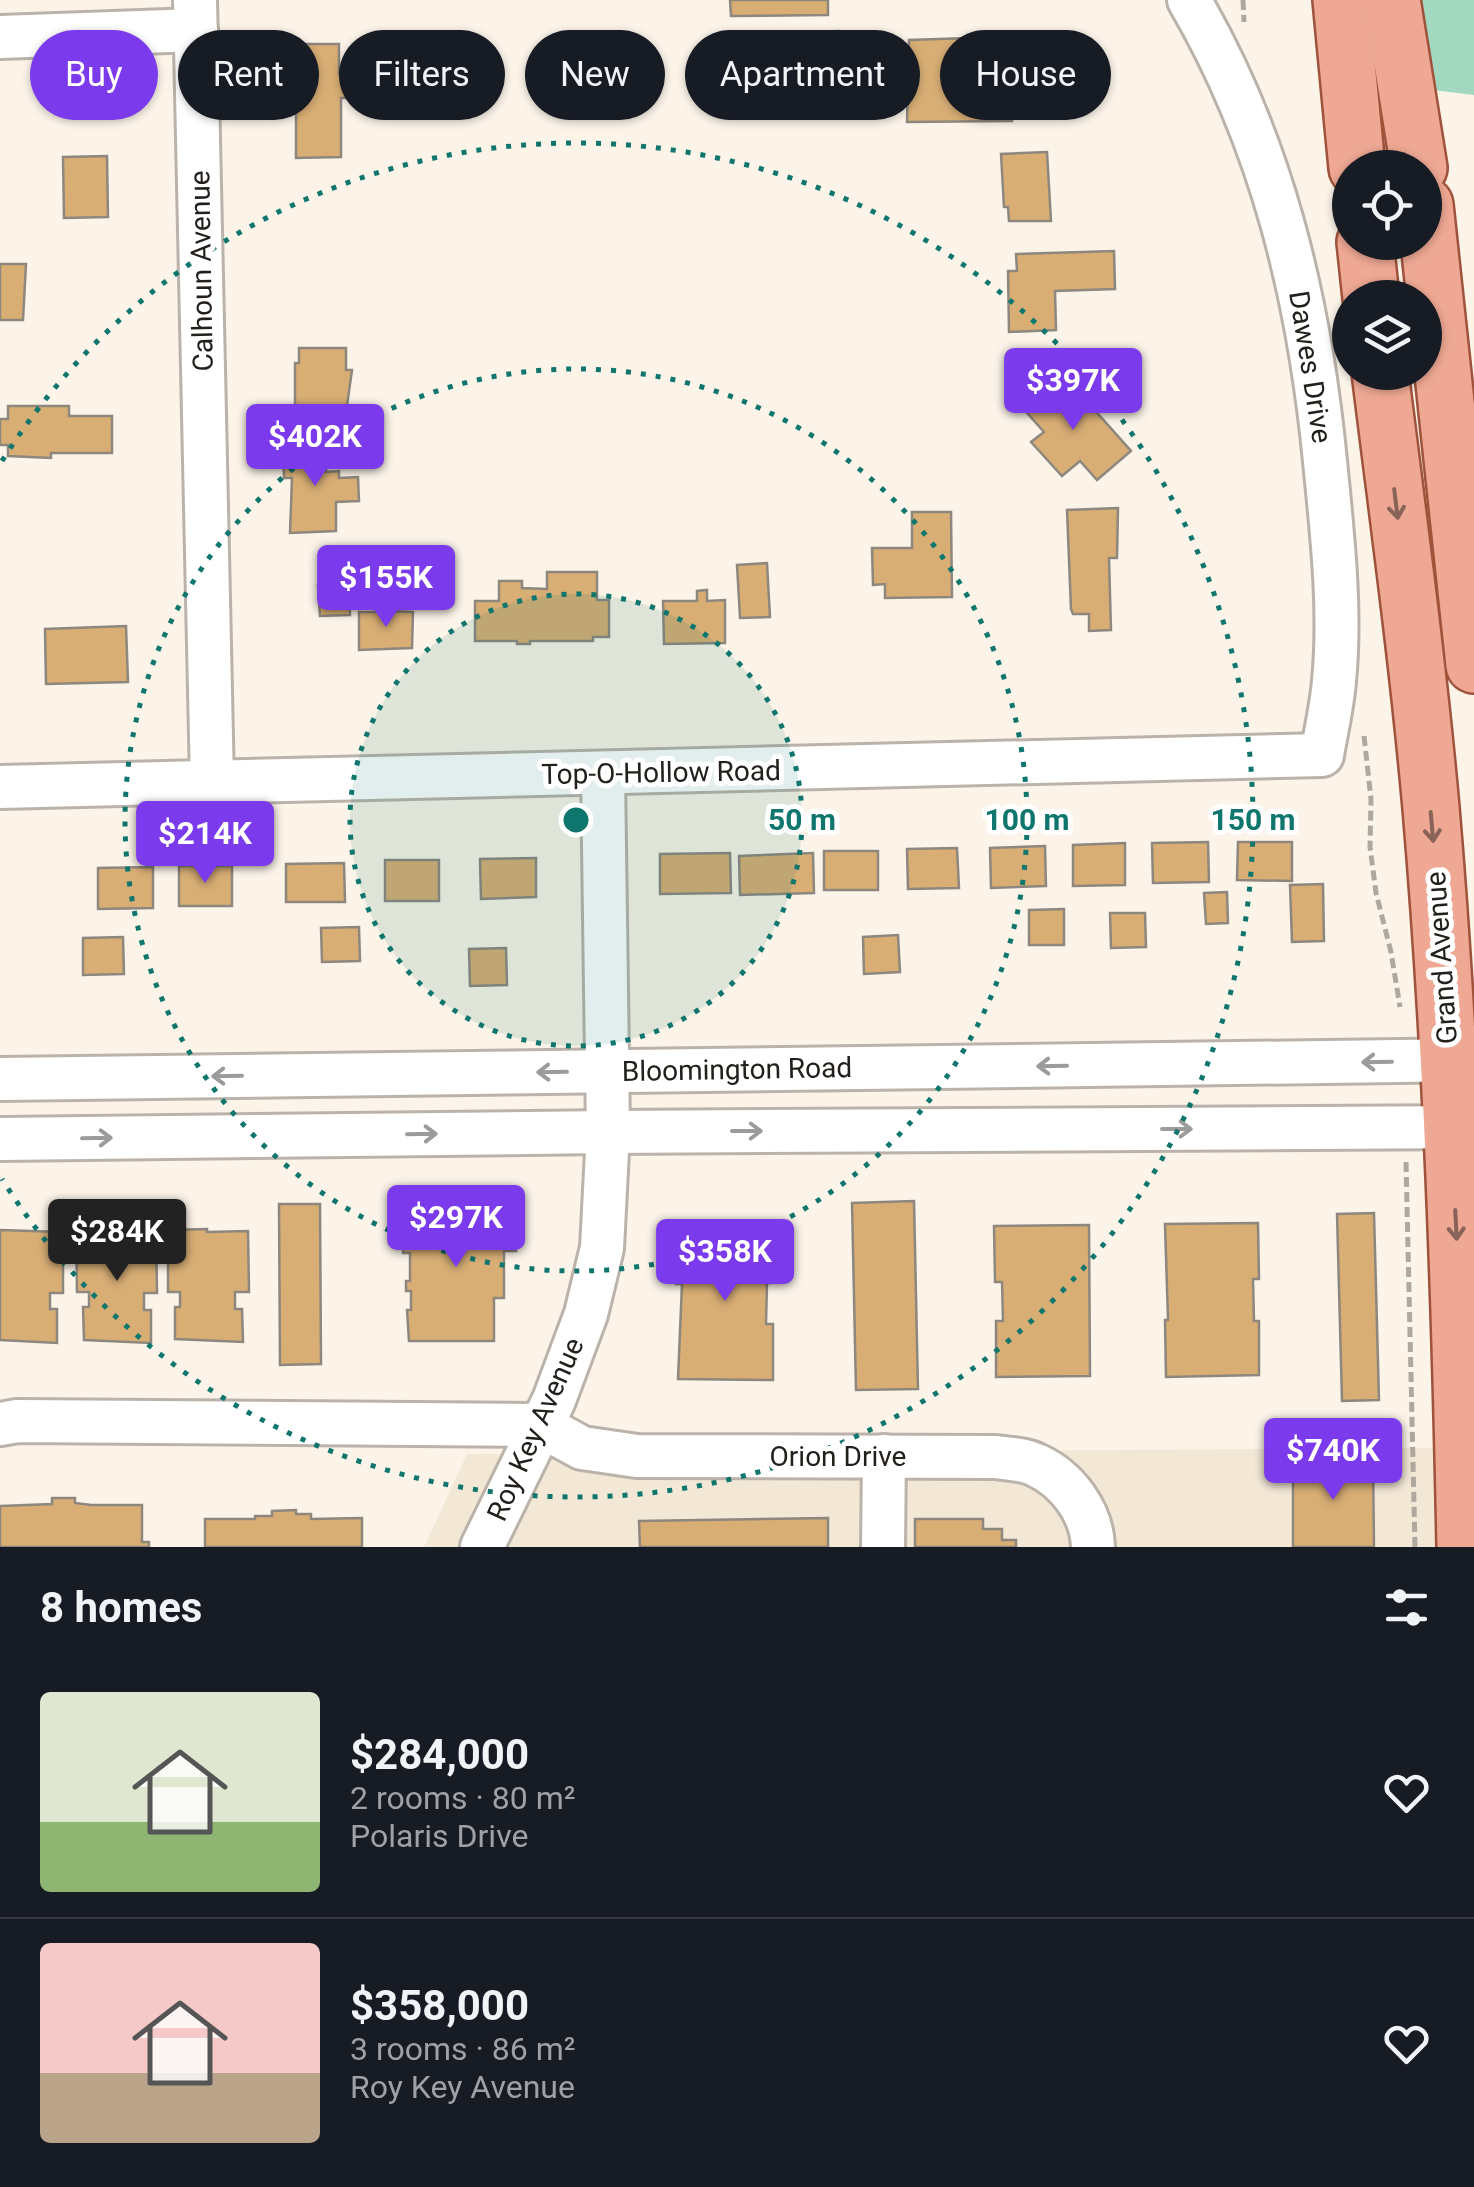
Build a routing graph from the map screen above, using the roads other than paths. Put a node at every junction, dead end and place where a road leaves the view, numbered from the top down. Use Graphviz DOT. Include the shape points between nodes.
graph roads {
  1 [pos="1188,0"];
  2 [pos="1340,0"];
  3 [pos="1392,0"];
  4 [pos="195,15"];
  5 [pos="0,37"];
  6 [pos="1355,150"];
  7 [pos="1416,150"];
  8 [pos="1431,260"];
  9 [pos="1382,390"];
  10 [pos="1448,421"];
  11 [pos="1387,430"];
  12 [pos="1474,665"];
  13 [pos="1322,756"];
  14 [pos="603,773"];
  15 [pos="212,782"];
  16 [pos="0,788"];
  17 [pos="1460,1060"];
  18 [pos="608,1071"];
  19 [pos="0,1079"];
  20 [pos="608,1132"];
  21 [pos="1444,1137"];
  22 [pos="0,1139"];
  23 [pos="0,1424"];
  24 [pos="540,1425"];
  25 [pos="884,1456"];
  26 [pos="482,1547"];
  27 [pos="883,1547"];
  28 [pos="1093,1547"];
  29 [pos="1464,1547"];
  1 -- 13 [label="street, Dawes Drive" via="1262,154 1314,357 1334,554 1334,680"];
  2 -- 6 [label="main road"];
  3 -- 7 [label="main road"];
  4 -- 5 [label="street"];
  4 -- 15 [label="street, Calhoun Avenue"];
  8 -- 10 [label="main road"];
  9 -- 11 [label="main road, Grand Avenue"];
  10 -- 11 [label="street"];
  10 -- 12 [label="main road"];
  11 -- 17 [label="main road, Grand Avenue, one-way"];
  13 -- 14 [label="street, Top-O-Hollow Road"];
  14 -- 15 [label="street, Top-O-Hollow Road"];
  14 -- 18 [label="street, Roy Key Avenue"];
  15 -- 16 [label="street, Top-O-Hollow Road"];
  17 -- 18 [label="street, Bloomington Road, one-way"];
  17 -- 21 [label="main road, Grand Avenue"];
  18 -- 19 [label="street, Bloomington Road, one-way"];
  18 -- 20 [label="street, Roy Key Avenue"];
  20 -- 21 [label="street, one-way"];
  22 -- 20 [label="street, one-way"];
  20 -- 24 [label="street, Roy Key Avenue" via="602,1248 586,1314"];
  21 -- 29 [label="main road, Grand Avenue, one-way" via="1460,1318"];
  23 -- 24 [label="street"];
  24 -- 25 [label="street, Orion Drive" via="582,1448 637,1456"];
  24 -- 26 [label="street, Roy Key Avenue"];
  25 -- 27 [label="street"];
  25 -- 28 [label="street, Orion Drive" via="1033,1463 1062,1480 1082,1506"];
}
